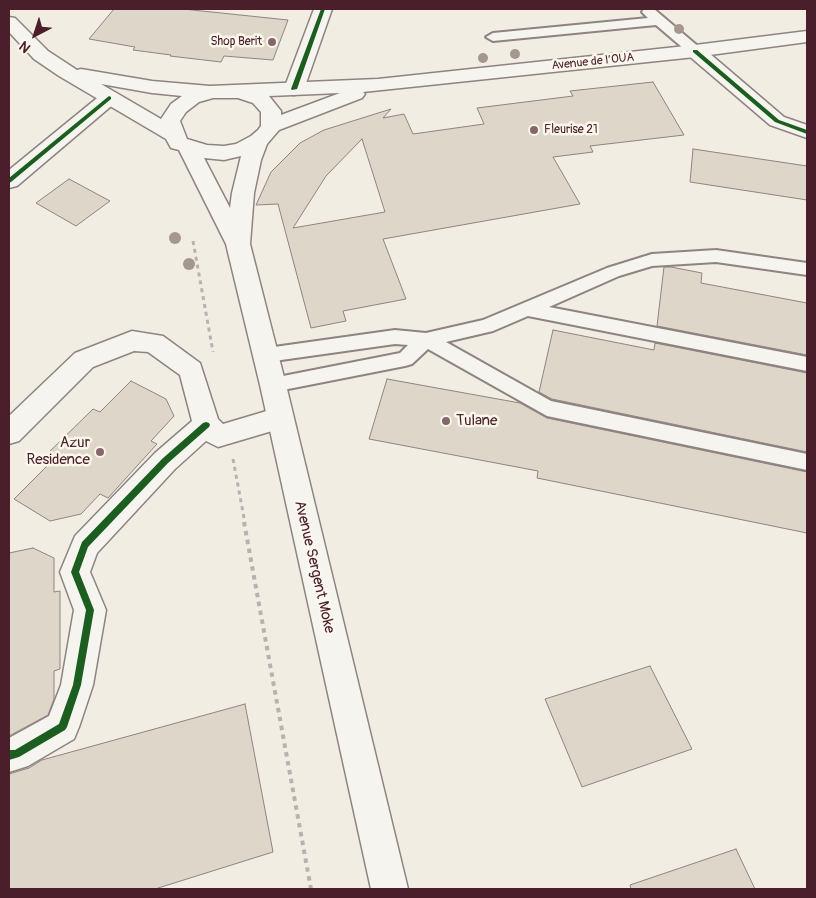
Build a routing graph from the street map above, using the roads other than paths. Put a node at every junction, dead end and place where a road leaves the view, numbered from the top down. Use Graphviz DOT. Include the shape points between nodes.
graph roads {
  1 [pos="323,9"];
  2 [pos="646,9"];
  3 [pos="658,21"];
  4 [pos="9,22"];
  5 [pos="807,36"];
  6 [pos="493,37"];
  7 [pos="695,51"];
  8 [pos="66,72"];
  9 [pos="378,85"];
  10 [pos="294,89"];
  11 [pos="211,92"];
  12 [pos="240,92"];
  13 [pos="109,98"];
  14 [pos="807,132"];
  15 [pos="264,133"];
  16 [pos="182,142"];
  17 [pos="9,181"];
  18 [pos="238,244"];
  19 [pos="807,269"];
  20 [pos="528,309"];
  21 [pos="426,340"];
  22 [pos="266,355"];
  23 [pos="807,364"];
  24 [pos="274,385"];
  25 [pos="280,418"];
  26 [pos="217,430"];
  27 [pos="9,433"];
  28 [pos="807,462"];
  29 [pos="9,755"];
  30 [pos="390,889"];
  1 -- 10 [label="main road"];
  2 -- 3 [label="lane"];
  3 -- 6 [label="lane"];
  3 -- 7 [label="lane"];
  4 -- 8 [label="main road" via="41,55"];
  5 -- 7 [label="main road, Avenue de l’OUA"];
  7 -- 9 [label="main road, Avenue de l’OUA"];
  7 -- 14 [label="main road" via="777,121"];
  8 -- 11 [label="main road" via="152,87"];
  8 -- 13 [label="main road"];
  9 -- 10 [label="main road, Avenue de l’OUA"];
  9 -- 15 [label="main road, Avenue de l’OUA"];
  10 -- 12 [label="main road, Avenue de l’OUA"];
  11 -- 12 [label="main road"];
  11 -- 16 [label="main road" via="192,98 178,108 170,120"];
  12 -- 15 [label="main road" via="260,99 271,111"];
  13 -- 16 [label="main road"];
  13 -- 17 [label="main road"];
  15 -- 16 [label="main road" via="242,148 224,152 205,152"];
  15 -- 18 [label="main road, Avenue Sergent Moke" via="250,160"];
  16 -- 18 [label="main road, Avenue Sergent Moke"];
  18 -- 22 [label="main road, Avenue Sergent Moke"];
  19 -- 20 [label="lane" via="716,256 652,260 613,272"];
  20 -- 21 [label="lane" via="487,326"];
  20 -- 23 [label="lane"];
  21 -- 22 [label="lane" via="395,337"];
  21 -- 24 [label="lane" via="405,358"];
  21 -- 28 [label="lane" via="547,408"];
  22 -- 24 [label="main road, Avenue Sergent Moke"];
  24 -- 25 [label="main road, Avenue Sergent Moke"];
  25 -- 26 [label="main road"];
  25 -- 30 [label="main road, Avenue Sergent Moke"];
  26 -- 27 [label="main road" via="191,370 154,343 132,341 84,360"];
  26 -- 29 [label="main road" via="165,461 85,544 75,572 90,610 77,686 62,727"];
}
